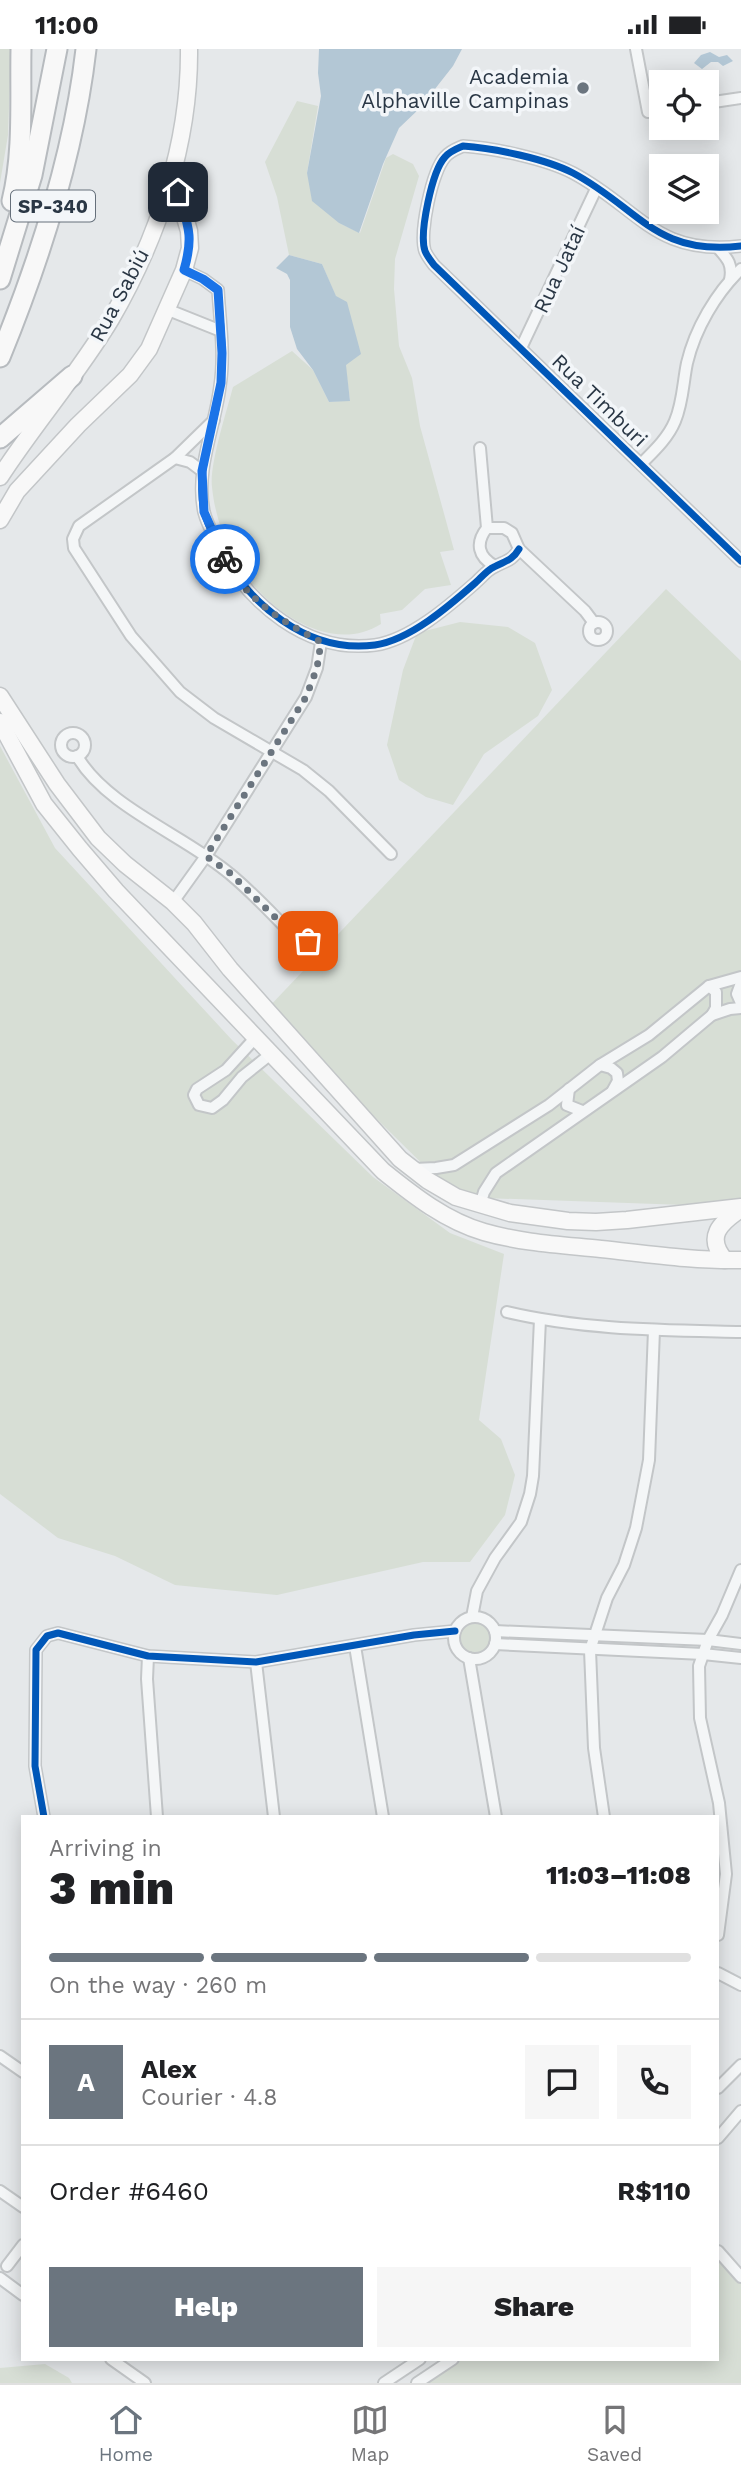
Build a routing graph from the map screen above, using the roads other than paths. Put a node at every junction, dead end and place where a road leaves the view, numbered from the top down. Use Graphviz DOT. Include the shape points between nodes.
graph roads {
  1 [pos="21,49"];
  2 [pos="57,49"];
  3 [pos="86,49"];
  4 [pos="189,49"];
  5 [pos="636,49"];
  6 [pos="741,98"];
  7 [pos="719,101"];
  8 [pos="649,112"];
  9 [pos="172,173"];
  10 [pos="596,189"];
  11 [pos="0,243"];
  12 [pos="741,246"];
  13 [pos="718,248"];
  14 [pos="741,269"];
  15 [pos="184,270"];
  16 [pos="0,279"];
  17 [pos="730,280"];
  18 [pos="166,309"];
  19 [pos="220,331"];
  20 [pos="521,348"];
  21 [pos="0,357"];
  22 [pos="72,376"];
  23 [pos="214,420"];
  24 [pos="0,437"];
  25 [pos="480,448"];
  26 [pos="175,458"];
  27 [pos="641,464"];
  28 [pos="202,471"];
  29 [pos="0,477"];
  30 [pos="0,520"];
  31 [pos="487,528"];
  32 [pos="519,549"];
  33 [pos="740,557"];
  34 [pos="495,566"];
  35 [pos="594,623"];
  36 [pos="321,642"];
  37 [pos="0,696"];
  38 [pos="0,722"];
  39 [pos="273,752"];
  40 [pos="78,756"];
  41 [pos="44,804"];
  42 [pos="98,838"];
  43 [pos="391,854"];
  44 [pos="206,856"];
  45 [pos="173,902"];
  46 [pos="292,934"];
  47 [pos="741,977"];
  48 [pos="741,983"];
  49 [pos="709,986"];
  50 [pos="741,1006"];
  51 [pos="712,1015"];
  52 [pos="256,1037"];
  53 [pos="272,1053"];
  54 [pos="600,1065"];
  55 [pos="569,1089"];
  56 [pos="613,1090"];
  57 [pos="582,1111"];
  58 [pos="412,1169"];
  59 [pos="480,1205"];
  60 [pos="741,1208"];
  61 [pos="733,1260"];
  62 [pos="507,1312"];
  63 [pos="540,1319"];
  64 [pos="654,1330"];
  65 [pos="741,1332"];
  66 [pos="741,1570"];
  67 [pos="472,1617"];
  68 [pos="455,1631"];
  69 [pos="495,1632"];
  70 [pos="594,1635"];
  71 [pos="708,1640"];
  72 [pos="495,1644"];
  73 [pos="741,1644"];
  74 [pos="355,1646"];
  75 [pos="590,1650"];
  76 [pos="703,1654"];
  77 [pos="148,1656"];
  78 [pos="469,1658"];
  79 [pos="741,1658"];
  80 [pos="256,1662"];
  81 [pos="44,1815"];
  82 [pos="157,1815"];
  83 [pos="274,1815"];
  84 [pos="383,1815"];
  85 [pos="496,1815"];
  86 [pos="604,1815"];
  87 [pos="719,1927"];
  88 [pos="719,1974"];
  89 [pos="741,1985"];
  90 [pos="0,2056"];
  91 [pos="741,2065"];
  92 [pos="21,2071"];
  93 [pos="719,2087"];
  94 [pos="741,2111"];
  95 [pos="719,2137"];
  96 [pos="0,2192"];
  97 [pos="21,2206"];
  98 [pos="21,2248"];
  99 [pos="719,2252"];
  100 [pos="7,2266"];
  101 [pos="741,2277"];
  102 [pos="0,2278"];
  103 [pos="21,2294"];
  104 [pos="114,2361"];
  105 [pos="417,2361"];
  106 [pos="450,2361"];
  107 [pos="145,2383"];
  108 [pos="384,2383"];
  109 [pos="416,2383"];
  1 -- 11 [label="highway" via="18,177"];
  2 -- 16 [label="highway, SP-340" via="32,175"];
  3 -- 21 [label="highway, SP-340" via="61,183 26,294"];
  4 -- 9 [label="main road, Rua Sabiú" via="186,111"];
  5 -- 8 [label="street"];
  6 -- 7 [label="street"];
  9 -- 15 [label="main road" via="189,231"];
  9 -- 22 [label="main road, Rua Sabiú" via="153,232 126,290"];
  10 -- 13 [label="street" via="666,237"];
  10 -- 20 [label="street, Rua Jataí"];
  10 -- 20 [label="street, Rua Timburi" via="553,164 475,147 453,150 436,171 423,235 425,252"];
  12 -- 13 [label="street"];
  13 -- 17 [label="street" via="729,260"];
  14 -- 17 [label="street"];
  15 -- 18 [label="main road"];
  15 -- 19 [label="street" via="218,290"];
  17 -- 27 [label="street" via="695,338 675,423"];
  18 -- 19 [label="street"];
  18 -- 30 [label="main road" via="149,349 130,375 17,491"];
  19 -- 23 [label="street" via="221,383"];
  20 -- 27 [label="street, Rua Timburi"];
  22 -- 24 [label="highway"];
  22 -- 29 [label="main road, Rua Sabiú"];
  23 -- 26 [label="street"];
  23 -- 28 [label="street"];
  25 -- 31 [label="street"];
  26 -- 28 [label="street"];
  26 -- 39 [label="street" via="85,520 75,533 74,548 131,636 180,692"];
  27 -- 33 [label="street, Rua Timburi"];
  28 -- 36 [label="street" via="204,512 228,565 268,610"];
  31 -- 32 [label="street" via="504,528 517,540"];
  31 -- 34 [label="street" via="479,545 486,562"];
  32 -- 34 [label="street" via="509,561"];
  32 -- 35 [label="street"];
  34 -- 36 [label="street" via="447,608 399,638 376,645"];
  36 -- 39 [label="street" via="306,697"];
  37 -- 42 [label="main road"];
  38 -- 41 [label="main road"];
  39 -- 43 [label="street" via="329,791"];
  39 -- 44 [label="street"];
  40 -- 44 [label="street" via="116,797"];
  41 -- 42 [label="main road" via="60,804"];
  41 -- 52 [label="main road" via="116,891"];
  42 -- 45 [label="main road"];
  44 -- 45 [label="street"];
  44 -- 46 [label="street" via="230,873"];
  45 -- 58 [label="main road"];
  47 -- 49 [label="street"];
  48 -- 50 [label="street" via="737,994"];
  49 -- 51 [label="street" via="717,1000"];
  49 -- 54 [label="street" via="649,1035"];
  50 -- 51 [label="street"];
  51 -- 56 [label="street"];
  52 -- 53 [label="main road"];
  52 -- 53 [label="street" via="226,1070 198,1089 194,1095 199,1105 212,1108 218,1104"];
  53 -- 61 [label="main road" via="383,1171 445,1216 483,1232 523,1240"];
  54 -- 55 [label="street"];
  54 -- 56 [label="street" via="617,1073"];
  55 -- 57 [label="street" via="568,1105"];
  55 -- 58 [label="street" via="454,1165"];
  56 -- 57 [label="street"];
  57 -- 59 [label="street" via="496,1173"];
  58 -- 59 [label="main road" via="456,1197"];
  59 -- 60 [label="main road" via="568,1221"];
  60 -- 61 [label="main road" via="716,1236 715,1245"];
  62 -- 63 [label="street"];
  63 -- 64 [label="street"];
  63 -- 67 [label="street" via="530,1494 521,1521 478,1591"];
  64 -- 65 [label="street"];
  64 -- 70 [label="street" via="647,1473 624,1565"];
  66 -- 71 [label="street"];
  67 -- 68 [label="street"];
  67 -- 69 [label="street" via="490,1623"];
  68 -- 74 [label="street"];
  68 -- 78 [label="street" via="454,1642"];
  69 -- 70 [label="street"];
  69 -- 72 [label="street"];
  70 -- 71 [label="street"];
  70 -- 75 [label="street"];
  71 -- 73 [label="street"];
  71 -- 76 [label="street"];
  72 -- 75 [label="street"];
  72 -- 78 [label="street" via="490,1653"];
  74 -- 80 [label="street"];
  74 -- 84 [label="street"];
  75 -- 76 [label="street"];
  75 -- 86 [label="street" via="594,1748"];
  76 -- 79 [label="street"];
  76 -- 87 [label="street" via="700,1718 719,1803 726,1874"];
  77 -- 80 [label="street"];
  77 -- 81 [label="street" via="58,1633 47,1636 36,1650 35,1766"];
  77 -- 82 [label="street"];
  78 -- 85 [label="street"];
  80 -- 83 [label="street"];
  88 -- 89 [label="street"];
  90 -- 92 [label="street"];
  91 -- 93 [label="street"];
  94 -- 95 [label="street"];
  96 -- 97 [label="street"];
  98 -- 100 [label="street"];
  99 -- 101 [label="street"];
  102 -- 103 [label="street"];
  104 -- 107 [label="street"];
  105 -- 108 [label="street"];
  106 -- 109 [label="street"];
}
